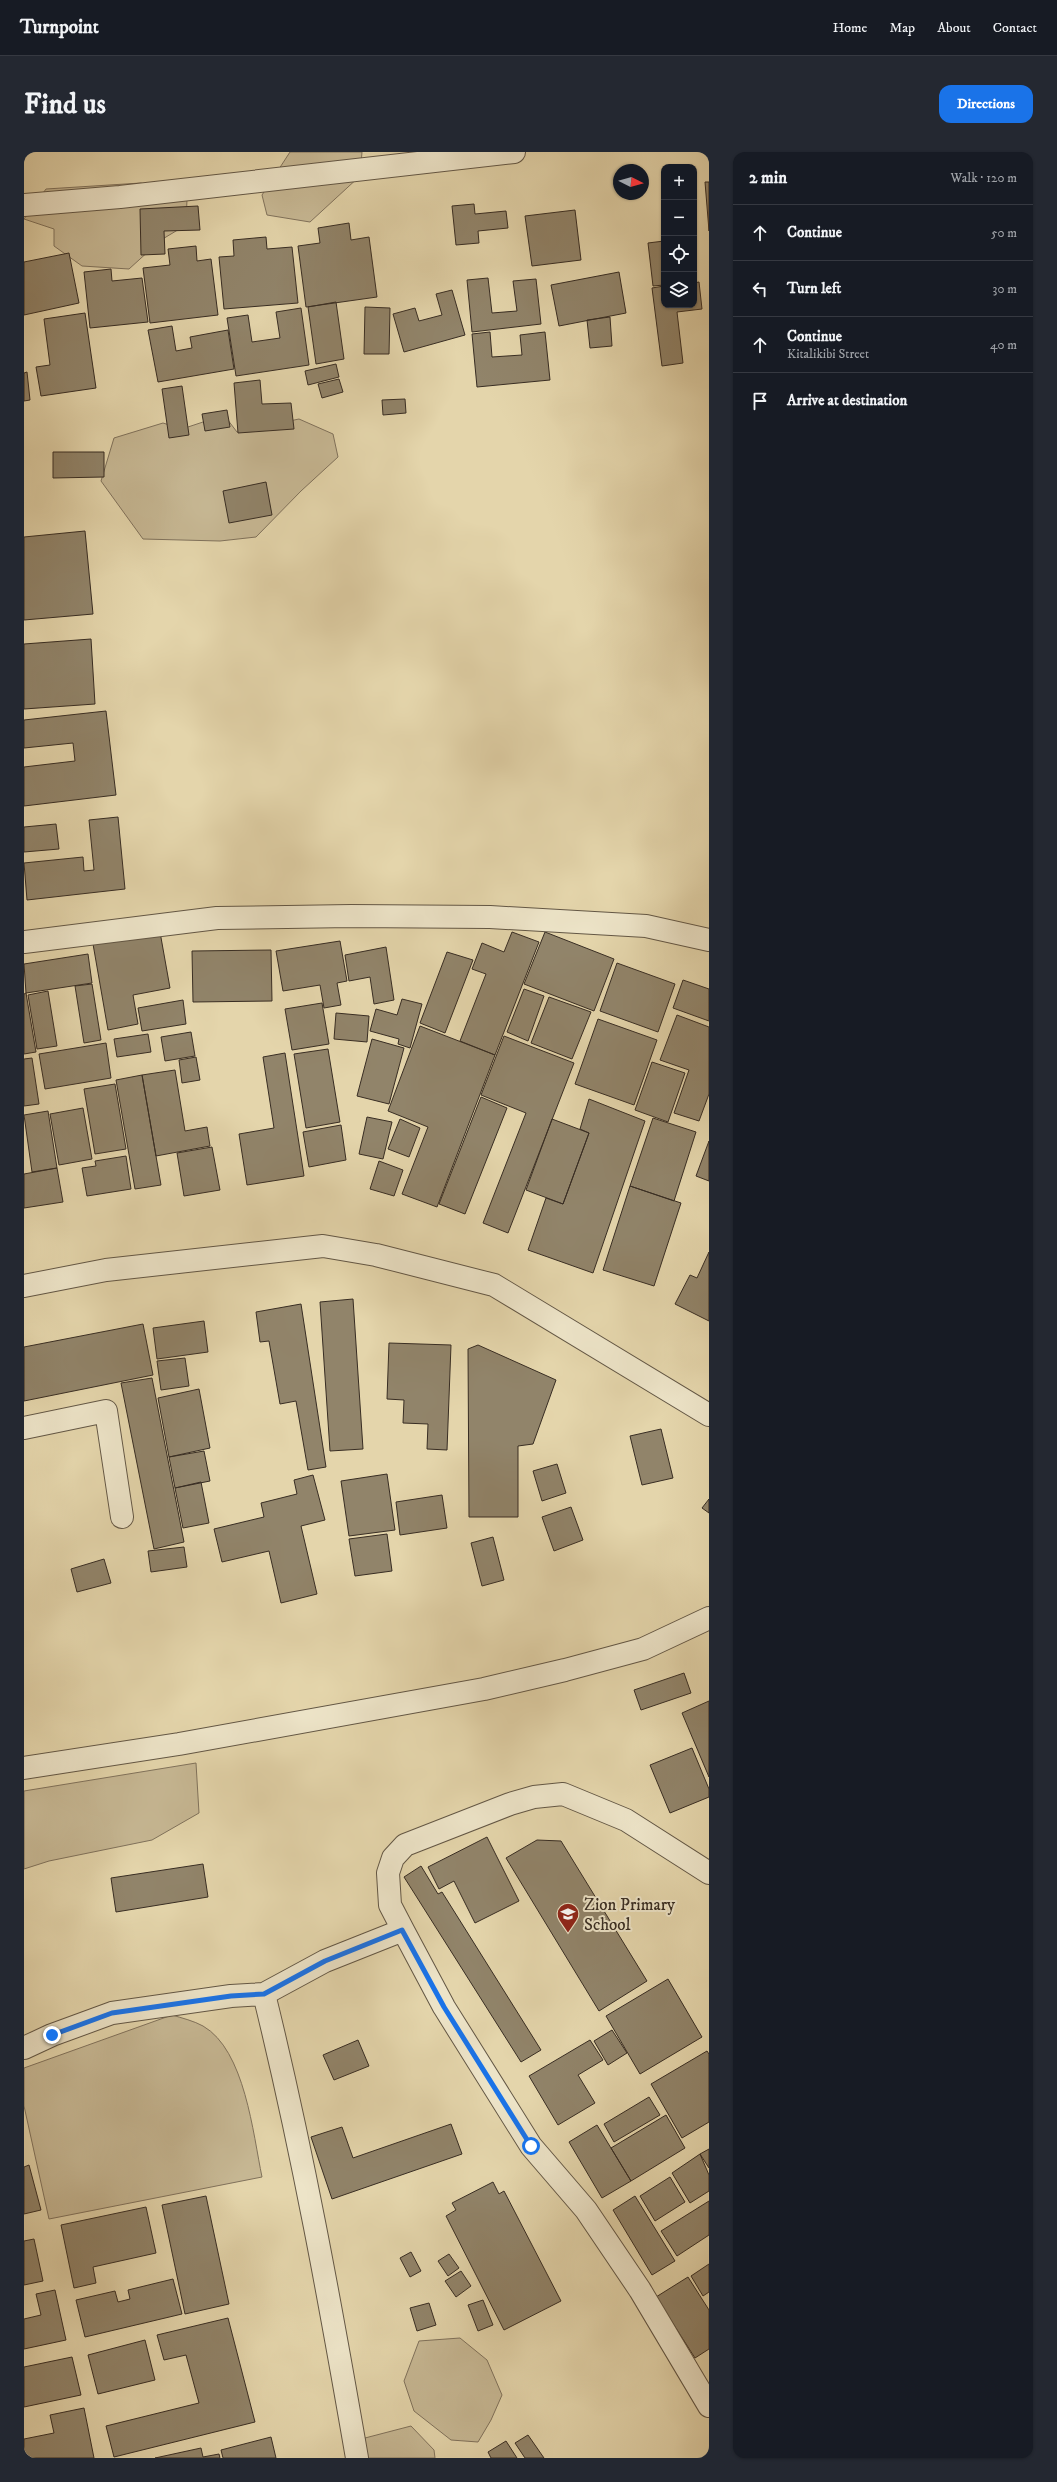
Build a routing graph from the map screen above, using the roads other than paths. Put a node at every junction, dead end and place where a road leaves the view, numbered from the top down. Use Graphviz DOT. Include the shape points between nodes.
graph roads {
  1 [pos="514,152"];
  2 [pos="24,205"];
  3 [pos="709,940"];
  4 [pos="24,942"];
  5 [pos="24,1286"];
  6 [pos="709,1415"];
  7 [pos="24,1428"];
  8 [pos="122,1517"];
  9 [pos="709,1618"];
  10 [pos="24,1768"];
  11 [pos="709,1873"];
  12 [pos="402,1930"];
  13 [pos="264,1994"];
  14 [pos="24,2048"];
  15 [pos="709,2406"];
  16 [pos="357,2458"];
  1 -- 2 [label="street" via="120,197"];
  3 -- 4 [label="street" via="646,926 490,917 351,916 217,918"];
  5 -- 6 [label="street" via="106,1270 323,1246 376,1255 494,1285"];
  7 -- 8 [label="street" via="106,1411"];
  9 -- 10 [label="street" via="643,1648 484,1689 179,1744"];
  11 -- 12 [label="street" via="626,1820 563,1794 534,1797 405,1845 393,1858 388,1874 390,1905"];
  12 -- 13 [label="street" via="325,1961"];
  12 -- 15 [label="street" via="444,2007 531,2146 586,2210 640,2290"];
  13 -- 14 [label="street" via="231,1996 112,2013"];
  13 -- 16 [label="street" via="285,2077 317,2230"];
}
